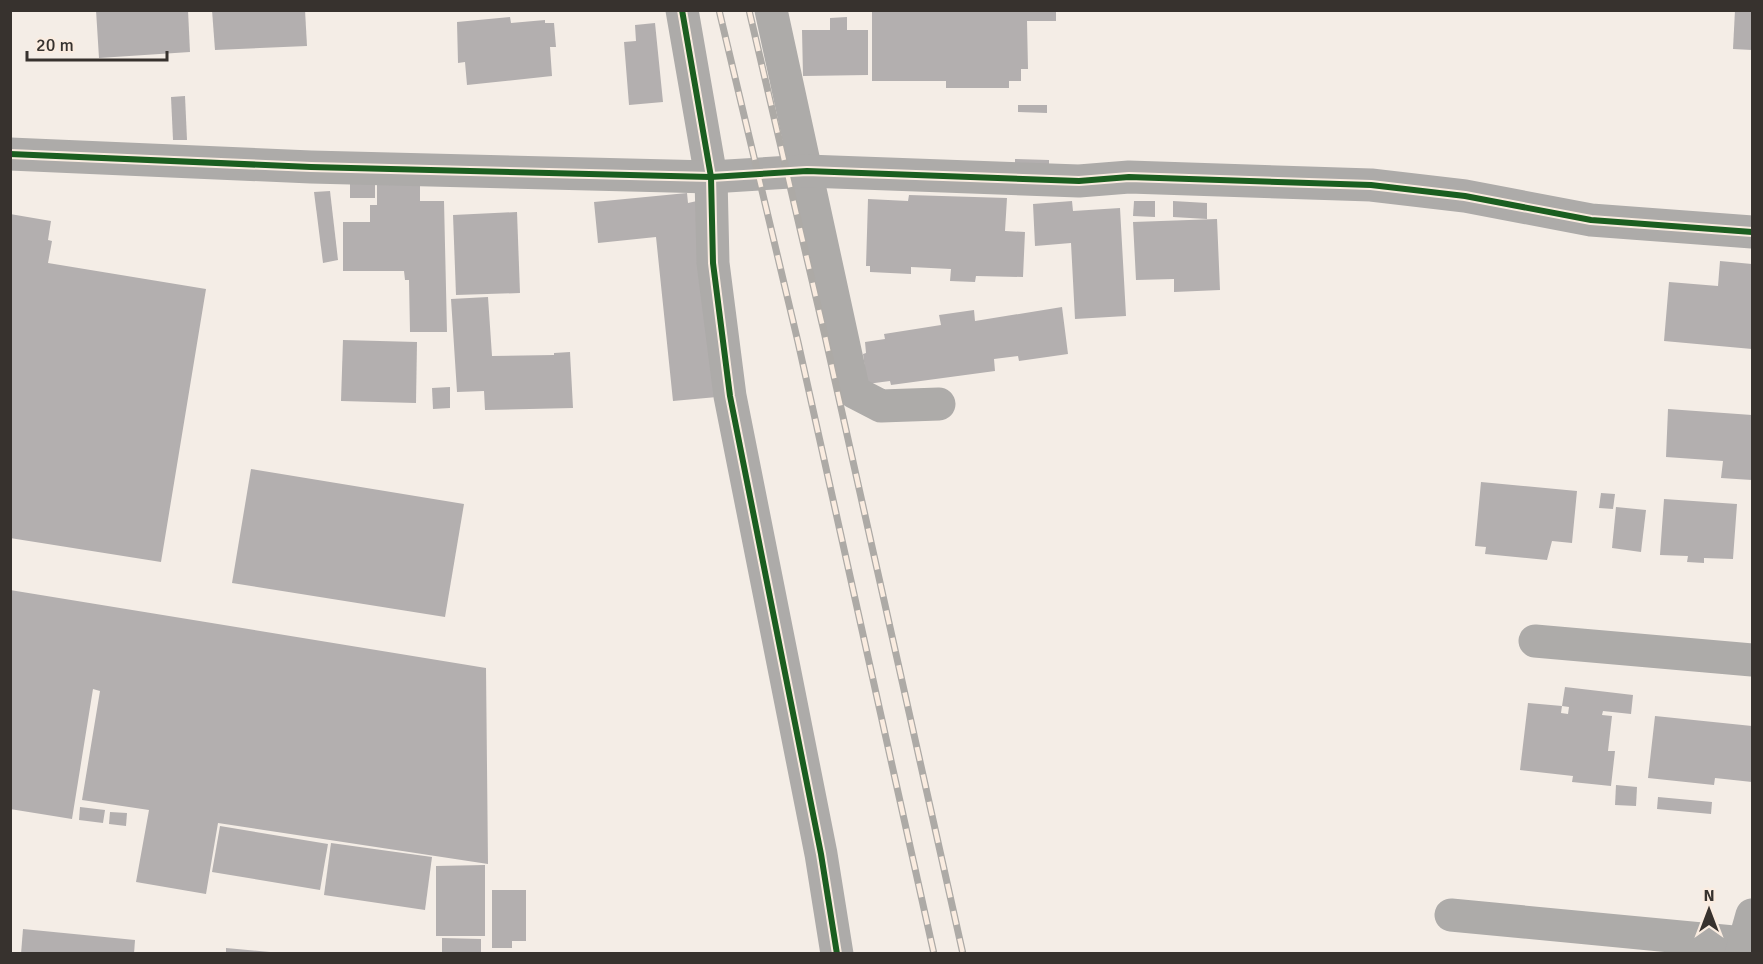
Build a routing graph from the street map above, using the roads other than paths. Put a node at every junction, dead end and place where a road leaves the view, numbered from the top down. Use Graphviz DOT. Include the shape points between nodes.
graph roads {
  1 [pos="682,10"];
  2 [pos="771,10"];
  3 [pos="10,154"];
  4 [pos="807,171"];
  5 [pos="711,177"];
  6 [pos="1752,232"];
  7 [pos="939,404"];
  8 [pos="1535,641"];
  9 [pos="1752,660"];
  10 [pos="1451,915"];
  11 [pos="1746,937"];
  12 [pos="837,954"];
  1 -- 5 [label="street"];
  2 -- 4 [label="street"];
  3 -- 5 [label="street" via="311,167"];
  4 -- 5 [label="street"];
  4 -- 6 [label="street" via="1079,181 1129,177 1371,185 1466,196 1591,220"];
  4 -- 7 [label="street" via="854,392 881,406"];
  5 -- 12 [label="street" via="713,263 730,396 821,854"];
  8 -- 9 [label="street"];
  10 -- 11 [label="street"];
}
